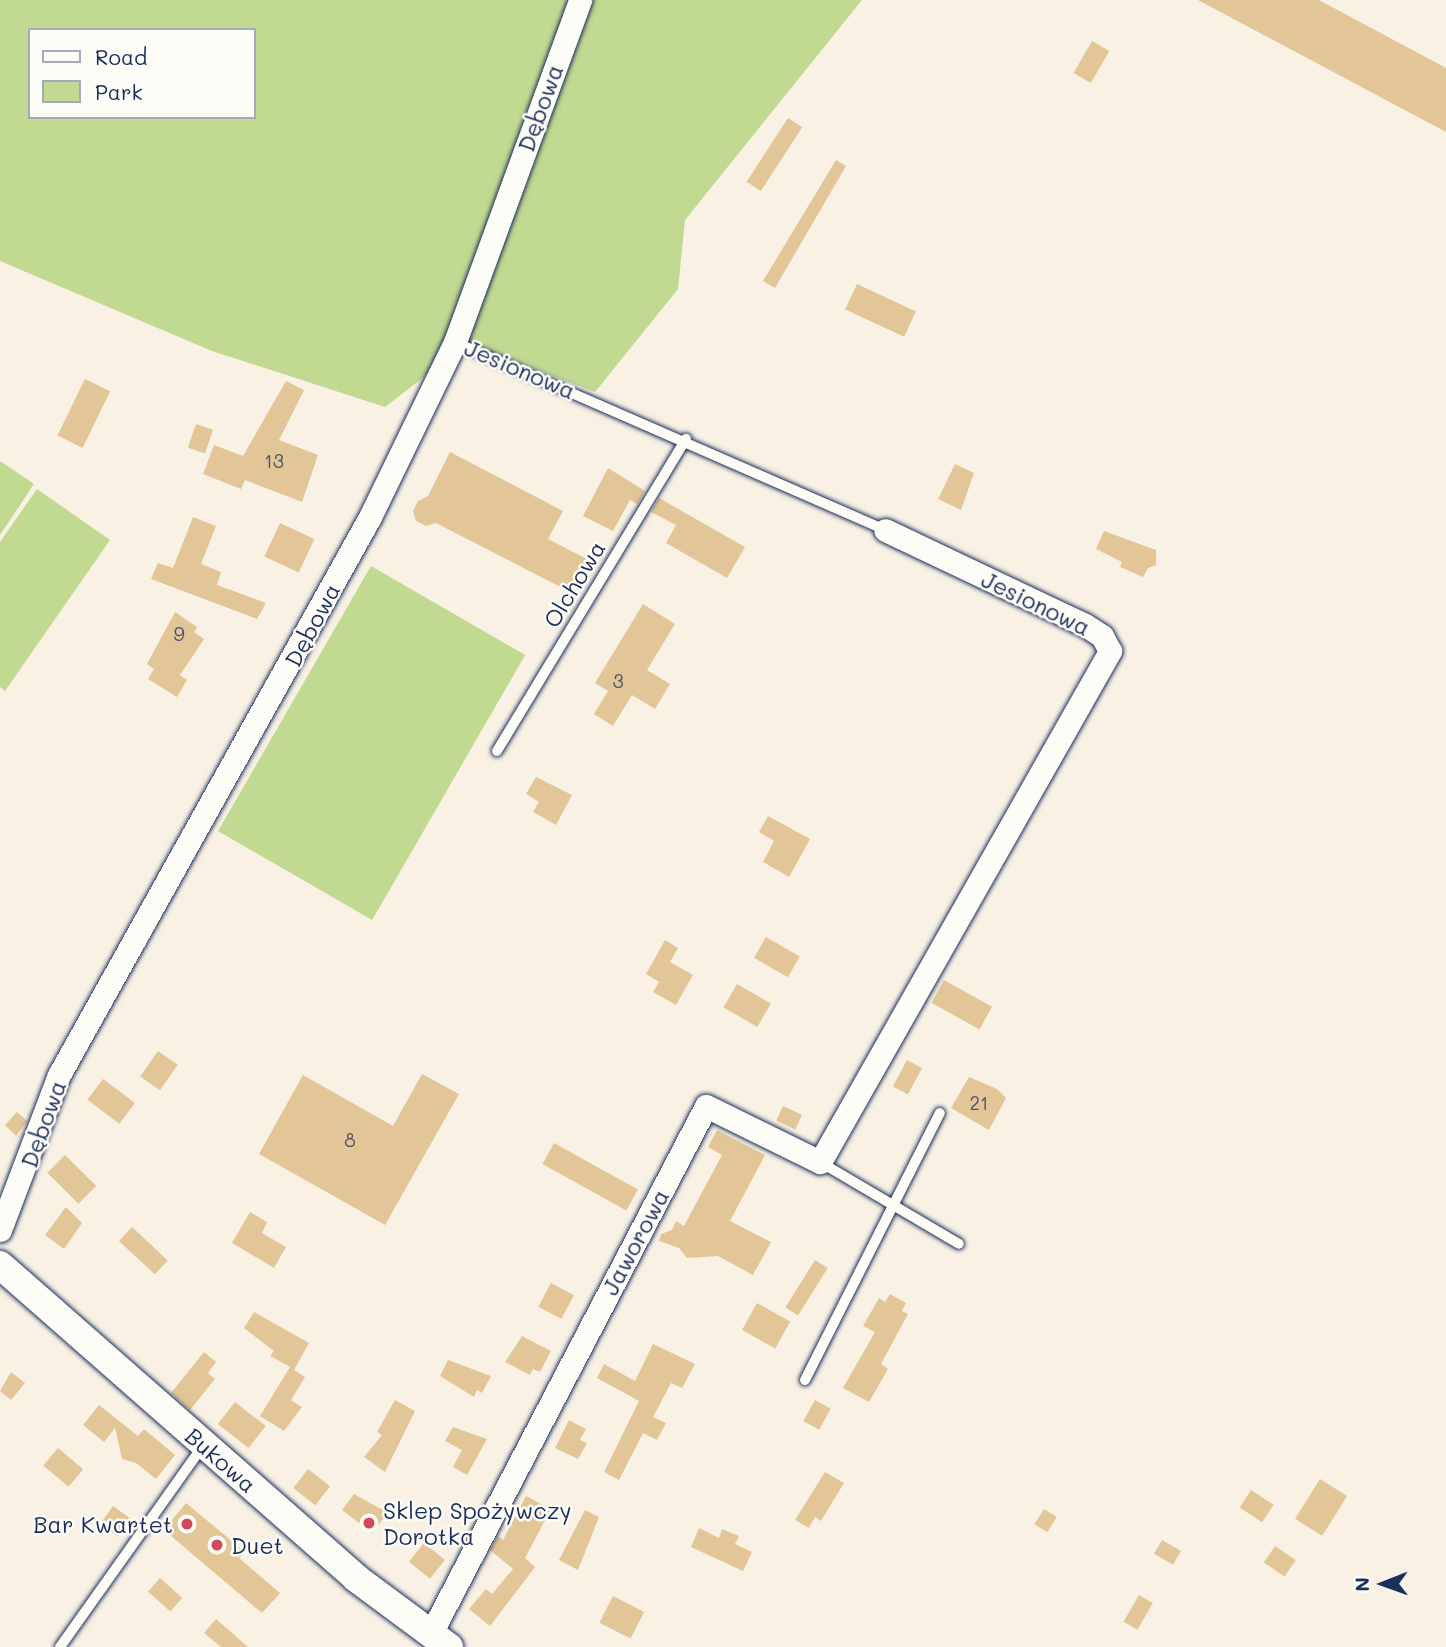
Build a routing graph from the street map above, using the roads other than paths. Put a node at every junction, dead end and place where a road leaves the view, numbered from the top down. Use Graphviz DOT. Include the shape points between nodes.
graph roads {
  1 [pos="580,0"];
  2 [pos="455,342"];
  3 [pos="686,439"];
  4 [pos="885,530"];
  5 [pos="498,751"];
  6 [pos="940,1113"];
  7 [pos="820,1162"];
  8 [pos="891,1204"];
  9 [pos="0,1230"];
  10 [pos="959,1244"];
  11 [pos="0,1265"];
  12 [pos="805,1380"];
  13 [pos="204,1444"];
  14 [pos="440,1640"];
  15 [pos="60,1647"];
  1 -- 2 [label="street, Dębowa"];
  2 -- 3 [label="lane, Jesionowa"];
  2 -- 9 [label="street, Dębowa" via="370,517 59,1075"];
  3 -- 4 [label="lane, Jesionowa"];
  3 -- 5 [label="lane, Olchowa"];
  4 -- 7 [label="street, Jesionowa" via="1085,625 1102,636 1110,651"];
  6 -- 8 [label="lane"];
  7 -- 8 [label="lane, Jaworowa"];
  7 -- 14 [label="street, Jaworowa" via="706,1106"];
  8 -- 10 [label="lane, Jaworowa"];
  8 -- 12 [label="lane"];
  11 -- 13 [label="street, Bukowa"];
  13 -- 14 [label="street, Bukowa" via="356,1578"];
  13 -- 15 [label="lane"];
}
